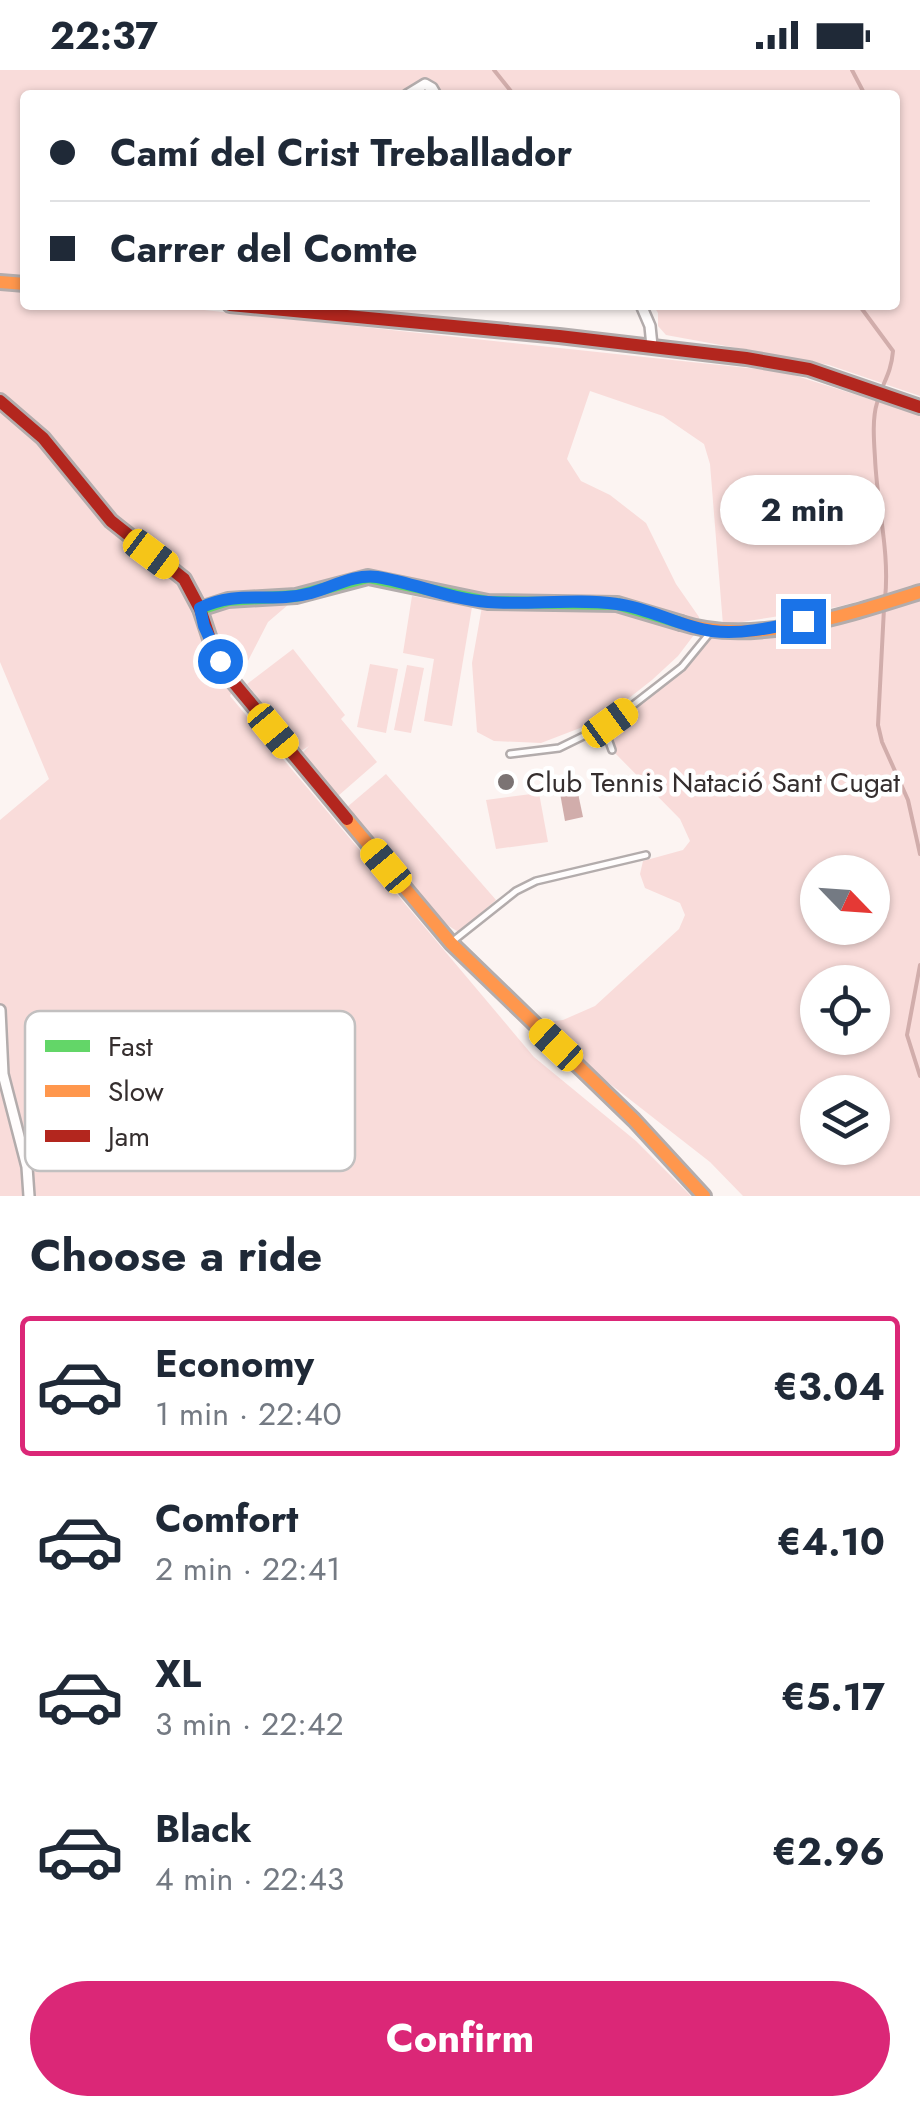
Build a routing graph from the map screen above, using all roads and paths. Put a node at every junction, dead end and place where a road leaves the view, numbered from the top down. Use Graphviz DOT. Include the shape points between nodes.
graph roads {
  1 [pos="281,310"];
  2 [pos="640,310"];
  3 [pos="652,346"];
  4 [pos="0,400"];
  5 [pos="920,407"];
  6 [pos="920,592"];
  7 [pos="200,608"];
  8 [pos="712,631"];
  9 [pos="610,723"];
  10 [pos="612,750"];
  11 [pos="510,754"];
  12 [pos="646,855"];
  13 [pos="451,943"];
  14 [pos="0,1010"];
  15 [pos="25,1159"];
  16 [pos="27,1171"];
  17 [pos="29,1196"];
  18 [pos="704,1196"];
  1 -- 3 [label="street"];
  2 -- 3 [label="street"];
  3 -- 5 [label="street" via="797,366"];
  4 -- 7 [label="street" via="43,438 111,521 184,579"];
  6 -- 8 [label="street" via="767,628"];
  7 -- 8 [label="street" via="221,598 309,594 374,576 488,602 615,603"];
  7 -- 13 [label="street" via="234,682"];
  8 -- 9 [label="lane" via="682,667"];
  9 -- 10 [label="lane"];
  9 -- 11 [label="lane" via="559,748"];
  12 -- 13 [label="lane" via="536,881"];
  13 -- 18 [label="street"];
  14 -- 15 [label="street" via="3,1074"];
  16 -- 17 [label="street"];
}
